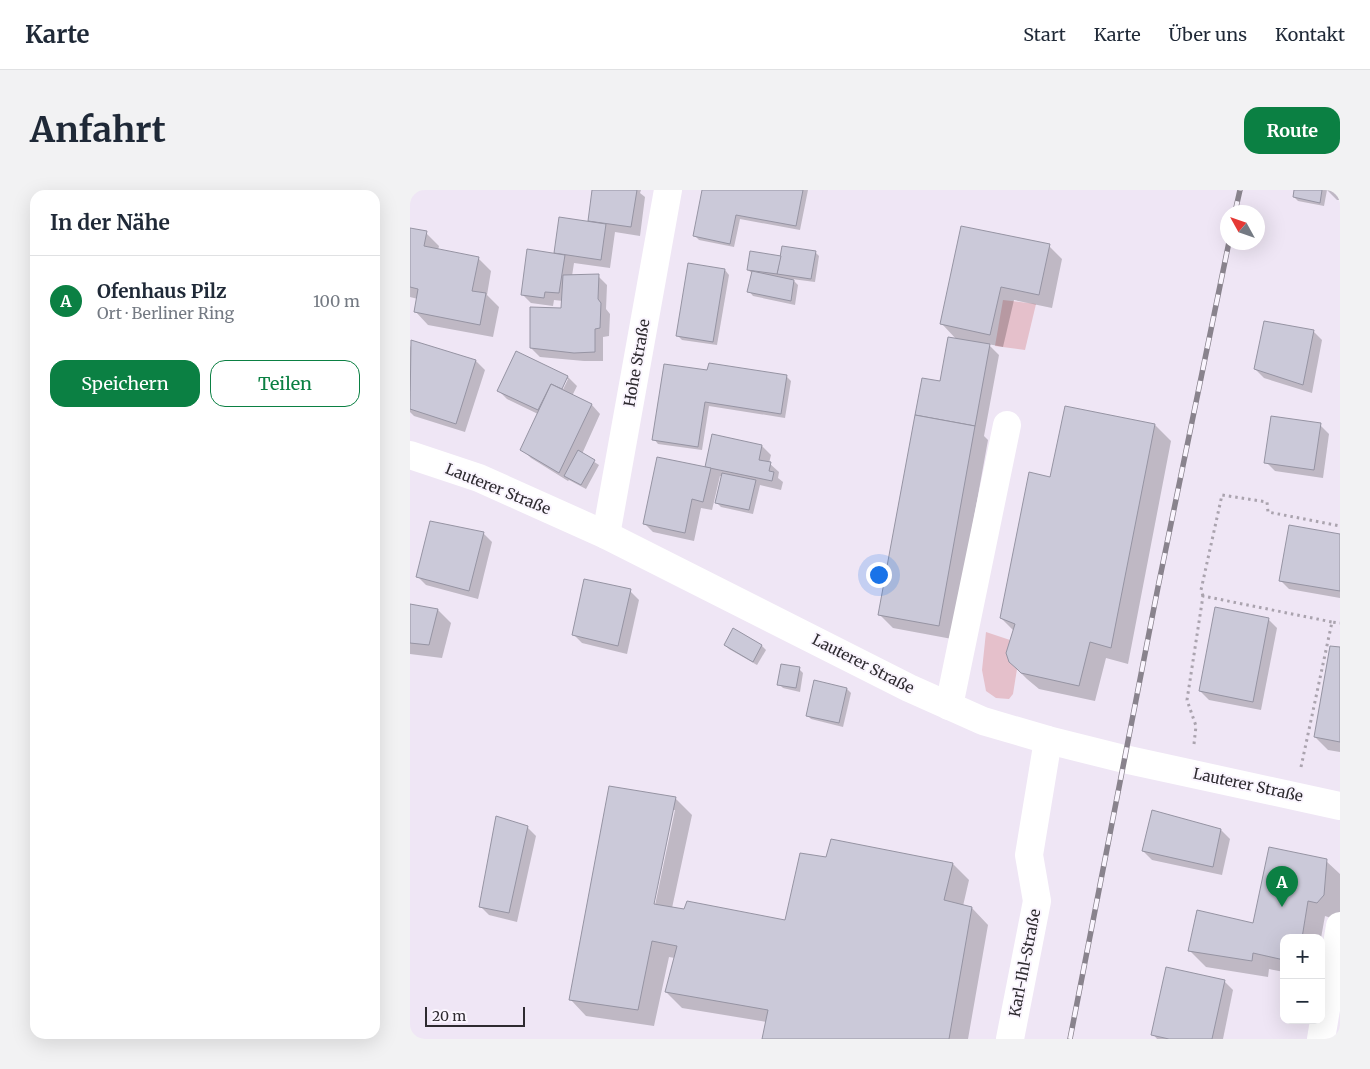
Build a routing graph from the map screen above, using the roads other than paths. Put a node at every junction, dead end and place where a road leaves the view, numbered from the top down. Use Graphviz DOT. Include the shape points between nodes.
graph roads {
  1 [pos="668,190"];
  2 [pos="1007,425"];
  3 [pos="410,455"];
  4 [pos="606,535"];
  5 [pos="949,706"];
  6 [pos="1048,740"];
  7 [pos="1340,806"];
  8 [pos="1340,926"];
  9 [pos="1010,1039"];
  10 [pos="1321,1039"];
  1 -- 4 [label="street, Hohe Straße"];
  2 -- 5 [label="street"];
  3 -- 4 [label="street, Lauterer Straße" via="479,478"];
  4 -- 5 [label="street, Lauterer Straße"];
  5 -- 6 [label="street, Lauterer Straße" via="983,721"];
  6 -- 7 [label="street, Lauterer Straße"];
  6 -- 9 [label="street, Karl-Ihl-Straße" via="1029,855 1037,901"];
  8 -- 10 [label="street"];
}
